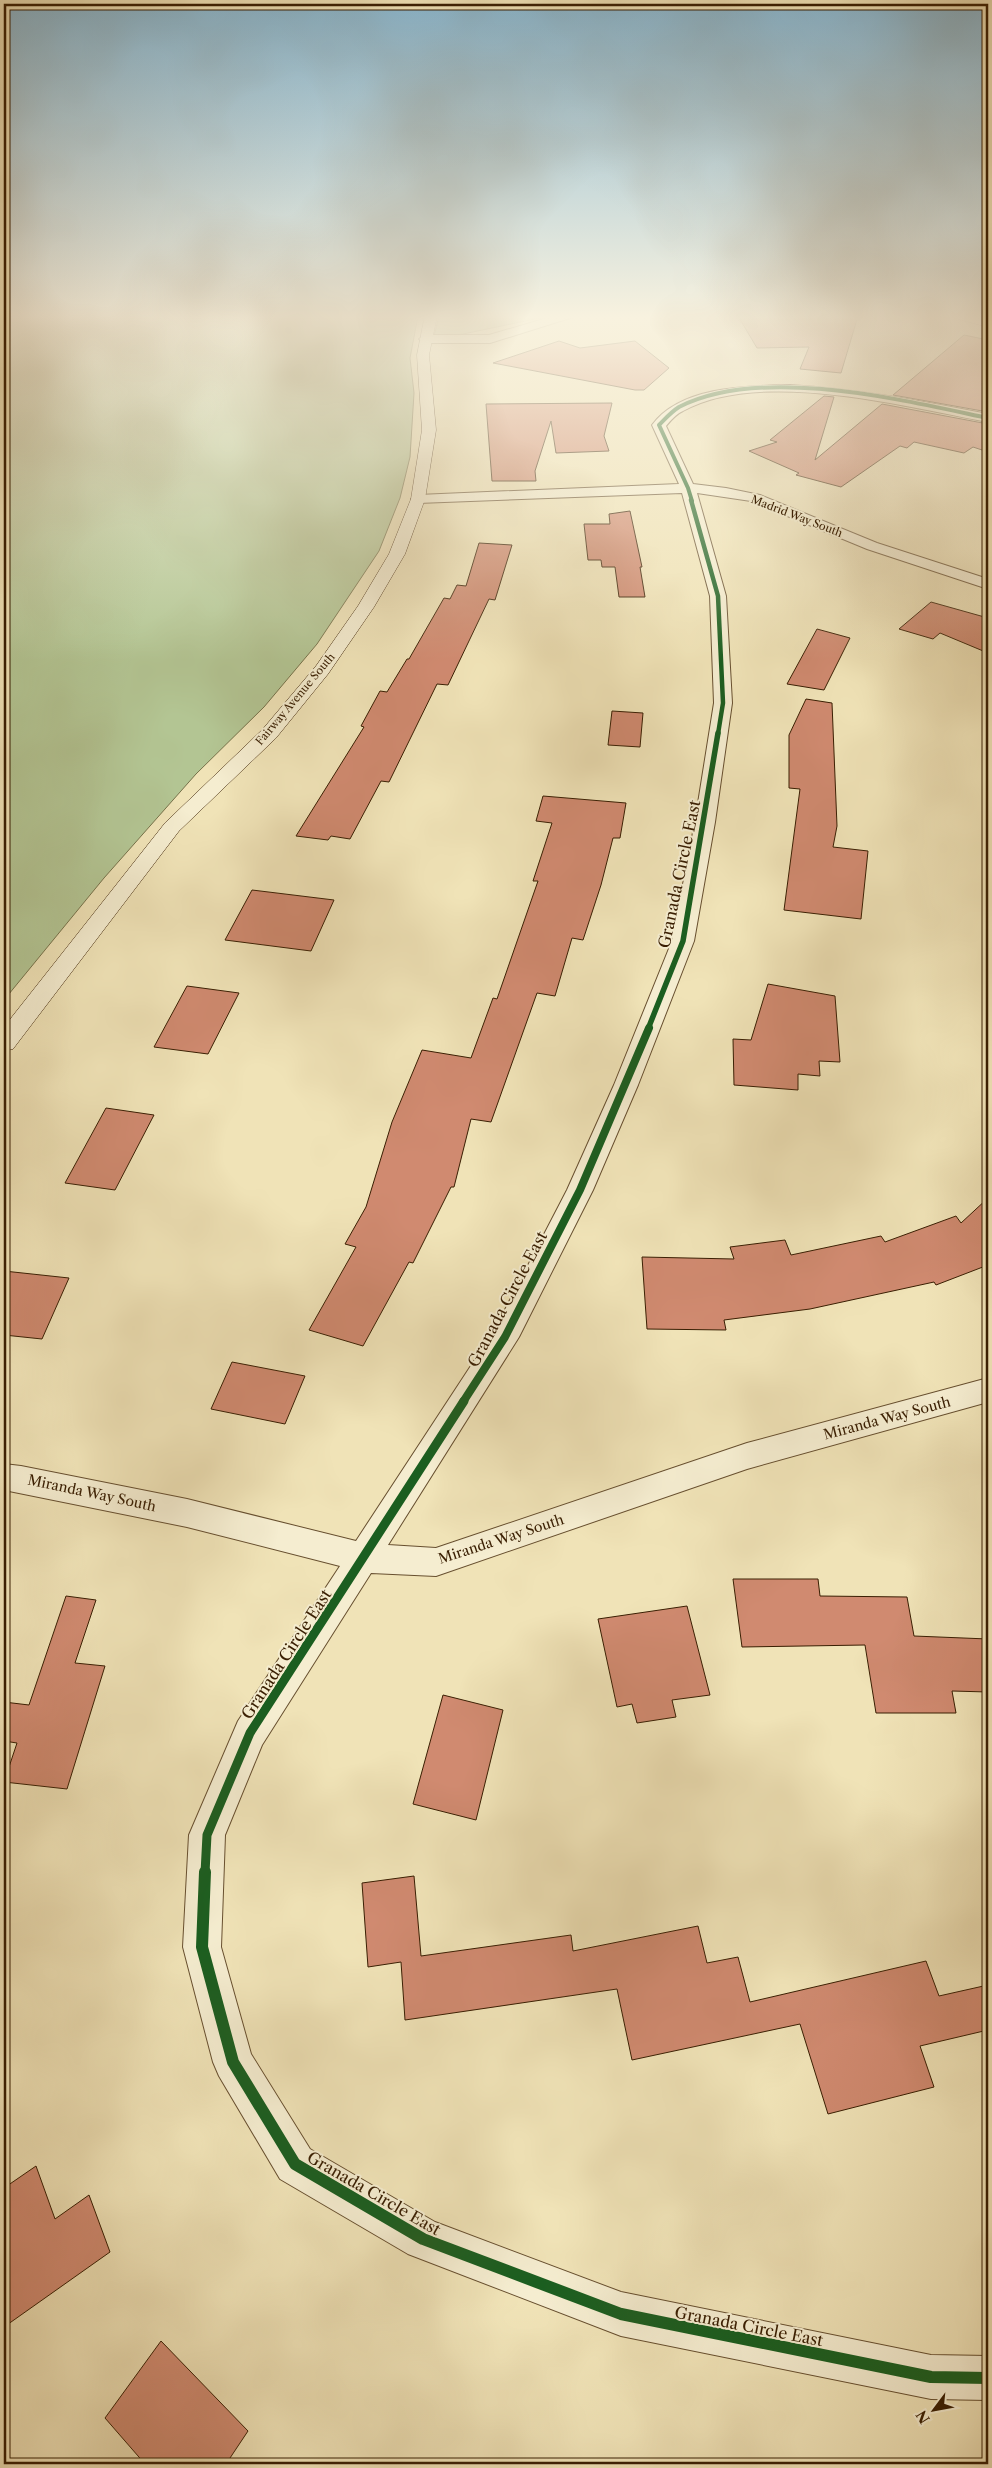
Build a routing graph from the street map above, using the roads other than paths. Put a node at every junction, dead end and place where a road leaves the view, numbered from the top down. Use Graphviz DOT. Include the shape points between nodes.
graph roads {
  1 [pos="429,431"];
  2 [pos="662,431"];
  3 [pos="688,488"];
  4 [pos="418,499"];
  5 [pos="988,584"];
  6 [pos="4,1043"];
  7 [pos="988,1390"];
  8 [pos="4,1477"];
  9 [pos="365,1558"];
  10 [pos="988,2378"];
  1 -- 4 [label="street, Fairway Avenue South"];
  2 -- 3 [label="street, Granada Circle East"];
  3 -- 4 [label="street, Madrid Way South"];
  3 -- 5 [label="street, Madrid Way South" via="755,498 872,546"];
  3 -- 9 [label="street, Granada Circle East" via="718,596 723,703 683,941 580,1190 506,1337"];
  4 -- 6 [label="street, Fairway Avenue South" via="397,554 366,608 322,670 269,734 172,828"];
  7 -- 9 [label="street, Miranda Way South" via="747,1456 436,1562"];
  8 -- 9 [label="street, Miranda Way South" via="187,1513"];
  9 -- 10 [label="street, Granada Circle East" via="250,1733 207,1835 202,1947 233,2062 295,2164 423,2239 621,2314 932,2377"];
}
